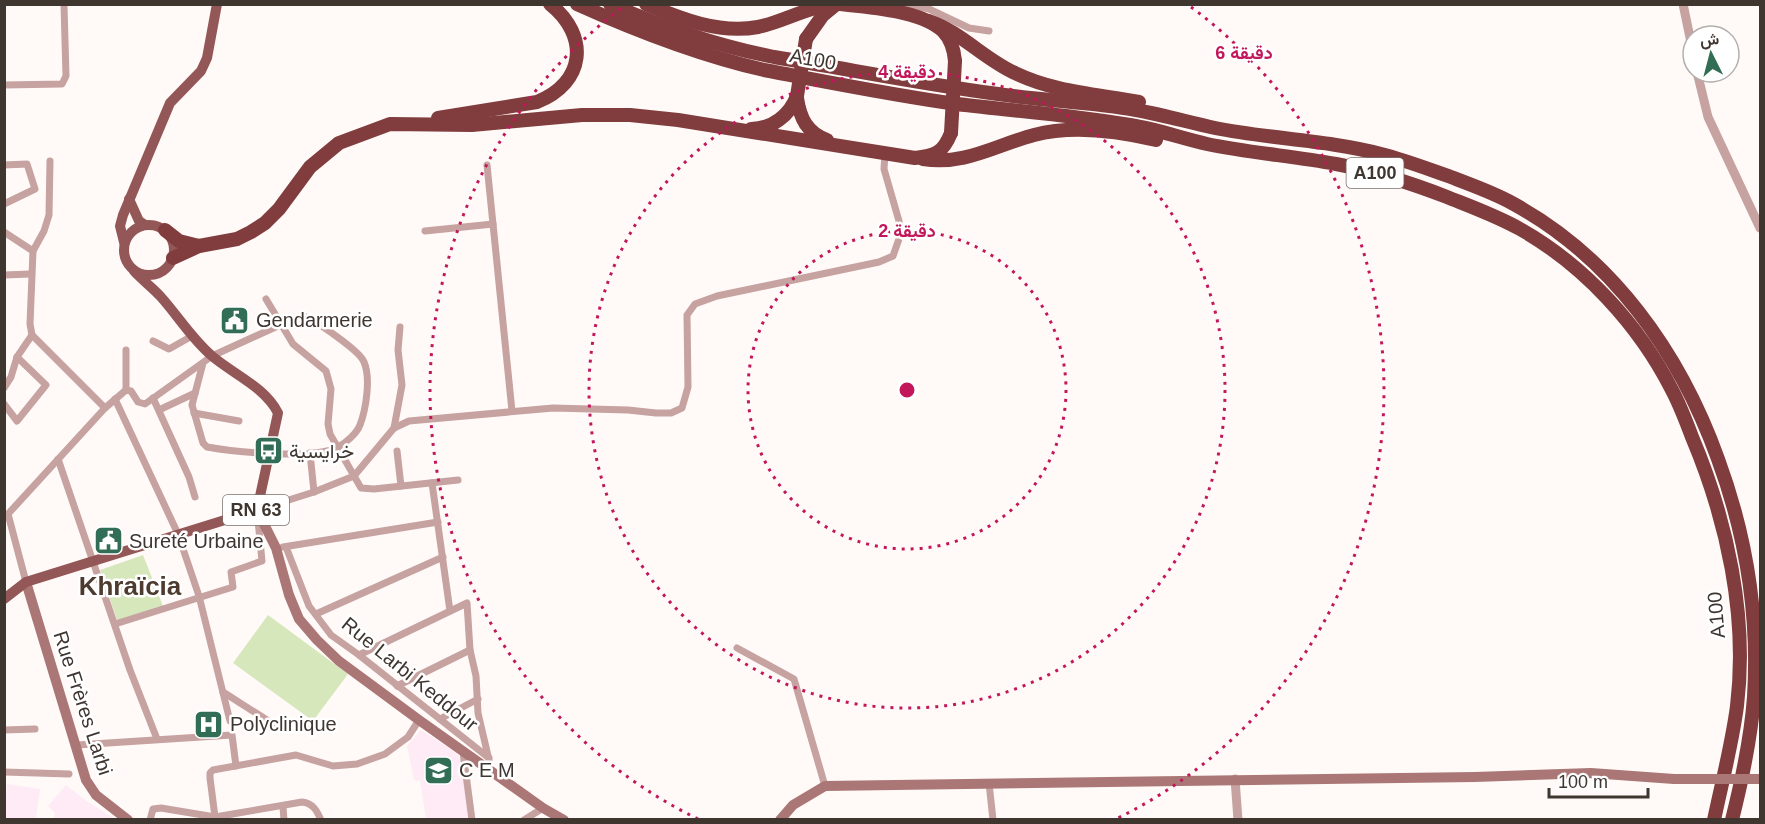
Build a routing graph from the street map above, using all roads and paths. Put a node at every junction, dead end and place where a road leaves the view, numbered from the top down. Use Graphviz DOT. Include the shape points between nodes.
graph roads {
  1 [pos="217,4"];
  2 [pos="550,4"];
  3 [pos="576,4"];
  4 [pos="610,4"];
  5 [pos="646,4"];
  6 [pos="835,4"];
  7 [pos="840,4"];
  8 [pos="907,4"];
  9 [pos="1683,4"];
  10 [pos="64,5"];
  11 [pos="929,21"];
  12 [pos="1687,24"];
  13 [pos="988,31"];
  14 [pos="1700,84"];
  15 [pos="4,85"];
  16 [pos="797,96"];
  17 [pos="390,124"];
  18 [pos="716,127"];
  19 [pos="1215,128"];
  20 [pos="848,146"];
  21 [pos="885,153"];
  22 [pos="1262,154"];
  23 [pos="915,158"];
  24 [pos="50,161"];
  25 [pos="4,165"];
  26 [pos="487,165"];
  27 [pos="129,200"];
  28 [pos="4,204"];
  29 [pos="493,224"];
  30 [pos="145,225"];
  31 [pos="1761,228"];
  32 [pos="165,230"];
  33 [pos="425,231"];
  34 [pos="4,232"];
  35 [pos="124,242"];
  36 [pos="198,246"];
  37 [pos="33,251"];
  38 [pos="170,262"];
  39 [pos="134,271"];
  40 [pos="30,274"];
  41 [pos="4,275"];
  42 [pos="159,295"];
  43 [pos="266,299"];
  44 [pos="303,316"];
  45 [pos="280,326"];
  46 [pos="400,327"];
  47 [pos="32,335"];
  48 [pos="192,336"];
  49 [pos="153,341"];
  50 [pos="126,350"];
  51 [pos="17,357"];
  52 [pos="208,360"];
  53 [pos="4,388"];
  54 [pos="126,390"];
  55 [pos="195,393"];
  56 [pos="153,398"];
  57 [pos="115,399"];
  58 [pos="4,404"];
  59 [pos="105,408"];
  60 [pos="159,410"];
  61 [pos="512,411"];
  62 [pos="194,413"];
  63 [pos="239,421"];
  64 [pos="394,428"];
  65 [pos="338,448"];
  66 [pos="397,451"];
  67 [pos="269,453"];
  68 [pos="310,453"];
  69 [pos="58,459"];
  70 [pos="354,477"];
  71 [pos="458,480"];
  72 [pos="432,483"];
  73 [pos="401,486"];
  74 [pos="314,492"];
  75 [pos="195,497"];
  76 [pos="257,510"];
  77 [pos="6,513"];
  78 [pos="438,522"];
  79 [pos="178,534"];
  80 [pos="281,548"];
  81 [pos="443,557"];
  82 [pos="95,562"];
  83 [pos="26,582"];
  84 [pos="199,596"];
  85 [pos="4,599"];
  86 [pos="450,611"];
  87 [pos="316,614"];
  88 [pos="115,624"];
  89 [pos="737,648"];
  90 [pos="470,650"];
  91 [pos="359,655"];
  92 [pos="397,686"];
  93 [pos="223,692"];
  94 [pos="478,699"];
  95 [pos="440,719"];
  96 [pos="419,720"];
  97 [pos="230,721"];
  98 [pos="35,729"];
  99 [pos="281,729"];
  100 [pos="4,730"];
  101 [pos="158,739"];
  102 [pos="77,745"];
  103 [pos="463,752"];
  104 [pos="489,758"];
  105 [pos="236,766"];
  106 [pos="4,772"];
  107 [pos="492,773"];
  108 [pos="69,774"];
  109 [pos="1235,779"];
  110 [pos="1761,779"];
  111 [pos="989,783"];
  112 [pos="825,786"];
  113 [pos="283,807"];
  114 [pos="543,808"];
  115 [pos="215,817"];
  116 [pos="128,819"];
  117 [pos="150,819"];
  118 [pos="285,819"];
  119 [pos="321,819"];
  120 [pos="472,819"];
  121 [pos="524,819"];
  122 [pos="564,819"];
  123 [pos="780,819"];
  124 [pos="993,819"];
  125 [pos="1238,819"];
  126 [pos="1714,819"];
  127 [pos="1732,819"];
  1 -- 27 [label="main road" via="207,58 201,71 171,103"];
  2 -- 17 [label="highway" via="568,21 577,49 571,77 562,88 548,98 515,107"];
  3 -- 22 [label="highway, A100 / A100" via="653,37 764,70 952,103 1133,125"];
  4 -- 19 [label="highway, A100 / A100" via="740,50 998,94 1137,110"];
  5 -- 6 [label="highway" via="703,24 743,28 771,24"];
  6 -- 16 [label="highway, bridge" via="806,39"];
  7 -- 11 [label="highway"];
  8 -- 13 [label="street" via="929,9 969,28"];
  9 -- 12 [label="street"];
  10 -- 15 [label="street" via="66,76 62,84"];
  11 -- 19 [label="highway" via="945,26 996,63 1030,80 1070,92 1142,102"];
  11 -- 23 [label="highway, bridge" via="943,31 954,50 951,133 941,150 932,156"];
  14 -- 31 [label="street" via="1708,117"];
  16 -- 18 [label="highway" via="793,107 760,129"];
  16 -- 20 [label="highway" via="799,112 811,131"];
  17 -- 18 [label="highway" via="472,125 582,115 630,115"];
  17 -- 36 [label="highway" via="339,143 310,167 279,209 251,232 229,241"];
  18 -- 20 [label="highway"];
  19 -- 127 [label="highway, A100 / A100" via="1382,154 1483,190 1547,224 1581,250 1635,307 1675,364 1708,430 1746,562 1753,608 1754,697"];
  20 -- 21 [label="highway"];
  21 -- 23 [label="highway"];
  21 -- 61 [label="street" via="884,169 899,221 900,236 893,256 695,304 687,315 688,387 682,408 671,413 593,408"];
  22 -- 23 [label="highway" via="1221,153 1143,137 1063,130 1033,135 955,160"];
  22 -- 126 [label="highway, A100 / A100" via="1336,164 1420,186 1521,229 1595,285 1649,351 1672,389 1704,466 1731,566 1738,620 1737,706"];
  24 -- 37 [label="street" via="49,215"];
  25 -- 28 [label="street" via="27,164 35,189"];
  26 -- 29 [label="street"];
  27 -- 30 [label="main road"];
  27 -- 35 [label="main road" via="120,226"];
  29 -- 33 [label="street"];
  29 -- 61 [label="street"];
  30 -- 32 [label="main road"];
  30 -- 35 [label="main road" via="132,230"];
  32 -- 36 [label="highway" via="179,241"];
  32 -- 38 [label="main road" via="173,243"];
  34 -- 37 [label="street"];
  35 -- 39 [label="main road" via="124,258"];
  36 -- 38 [label="highway"];
  37 -- 40 [label="street"];
  38 -- 39 [label="main road" via="155,274"];
  38 -- 42 [label="main road" via="160,278"];
  39 -- 42 [label="main road"];
  40 -- 41 [label="street"];
  40 -- 47 [label="street"];
  42 -- 48 [label="main road, RN 63"];
  43 -- 45 [label="street"];
  44 -- 65 [label="street" via="313,319 364,360 368,382 360,426"];
  45 -- 52 [label="street"];
  45 -- 65 [label="street" via="293,344 326,371 331,389 328,424"];
  46 -- 64 [label="street" via="402,386"];
  47 -- 51 [label="street"];
  47 -- 59 [label="street"];
  48 -- 49 [label="street" via="169,349"];
  48 -- 52 [label="main road, RN 63"];
  50 -- 54 [label="street"];
  51 -- 53 [label="street"];
  51 -- 58 [label="street" via="46,385 17,421"];
  52 -- 55 [label="street"];
  52 -- 56 [label="street"];
  52 -- 67 [label="main road, RN 63" via="274,405 278,413"];
  54 -- 56 [label="street" via="141,404"];
  54 -- 57 [label="street"];
  55 -- 60 [label="street"];
  55 -- 62 [label="street"];
  56 -- 60 [label="street"];
  57 -- 59 [label="street"];
  57 -- 79 [label="street"];
  59 -- 69 [label="street"];
  60 -- 75 [label="street"];
  61 -- 64 [label="street" via="409,421"];
  62 -- 63 [label="street"];
  62 -- 67 [label="street" via="207,447"];
  64 -- 70 [label="street"];
  65 -- 68 [label="street"];
  65 -- 70 [label="street"];
  66 -- 73 [label="street"];
  67 -- 68 [label="street"];
  67 -- 76 [label="main road, RN 63"];
  68 -- 74 [label="street"];
  69 -- 77 [label="street"];
  69 -- 82 [label="street"];
  70 -- 73 [label="street" via="361,488"];
  70 -- 74 [label="street"];
  71 -- 72 [label="street"];
  72 -- 73 [label="street"];
  72 -- 78 [label="street"];
  74 -- 76 [label="street"];
  76 -- 79 [label="main road, RN 63"];
  76 -- 80 [label="main road"];
  76 -- 84 [label="street" via="262,561 231,573 233,587"];
  77 -- 83 [label="street"];
  78 -- 80 [label="street"];
  78 -- 81 [label="street"];
  79 -- 82 [label="main road, RN 63"];
  79 -- 84 [label="street"];
  80 -- 87 [label="street, Rue Larbi Keddour"];
  80 -- 96 [label="main road" via="289,595 299,619 339,661"];
  81 -- 86 [label="street"];
  81 -- 87 [label="street"];
  82 -- 83 [label="main road, RN 63"];
  82 -- 88 [label="street"];
  83 -- 85 [label="main road, RN 63"];
  83 -- 102 [label="main road, Rue Frères Larbi"];
  84 -- 88 [label="street"];
  84 -- 93 [label="street"];
  86 -- 90 [label="street" via="467,603"];
  86 -- 91 [label="street"];
  87 -- 91 [label="street, Rue Larbi Keddour" via="331,635"];
  88 -- 101 [label="street"];
  89 -- 112 [label="street" via="794,679"];
  90 -- 92 [label="street"];
  90 -- 94 [label="street"];
  91 -- 92 [label="street, Rue Larbi Keddour"];
  92 -- 95 [label="street, Rue Larbi Keddour"];
  93 -- 97 [label="street"];
  93 -- 99 [label="street"];
  94 -- 95 [label="street"];
  94 -- 104 [label="street"];
  95 -- 104 [label="street, Rue Larbi Keddour"];
  96 -- 103 [label="main road"];
  96 -- 105 [label="street" via="408,737 385,754 357,764 333,766 296,755"];
  98 -- 100 [label="street"];
  101 -- 102 [label="street"];
  101 -- 105 [label="street" via="232,735"];
  102 -- 116 [label="main road, Rue Frères Larbi" via="86,780 96,795"];
  103 -- 107 [label="main road"];
  103 -- 120 [label="street"];
  104 -- 107 [label="street"];
  105 -- 115 [label="street" via="210,773"];
  106 -- 108 [label="street"];
  107 -- 114 [label="main road"];
  109 -- 110 [label="main road, bridge" via="1590,773 1674,779"];
  109 -- 111 [label="main road"];
  109 -- 125 [label="street"];
  111 -- 112 [label="main road"];
  111 -- 124 [label="street"];
  112 -- 123 [label="main road" via="793,805"];
  113 -- 115 [label="street"];
  113 -- 118 [label="street"];
  113 -- 119 [label="street" via="308,803"];
  114 -- 121 [label="street"];
  114 -- 122 [label="main road"];
  115 -- 117 [label="street" via="161,808 153,809"];
}
